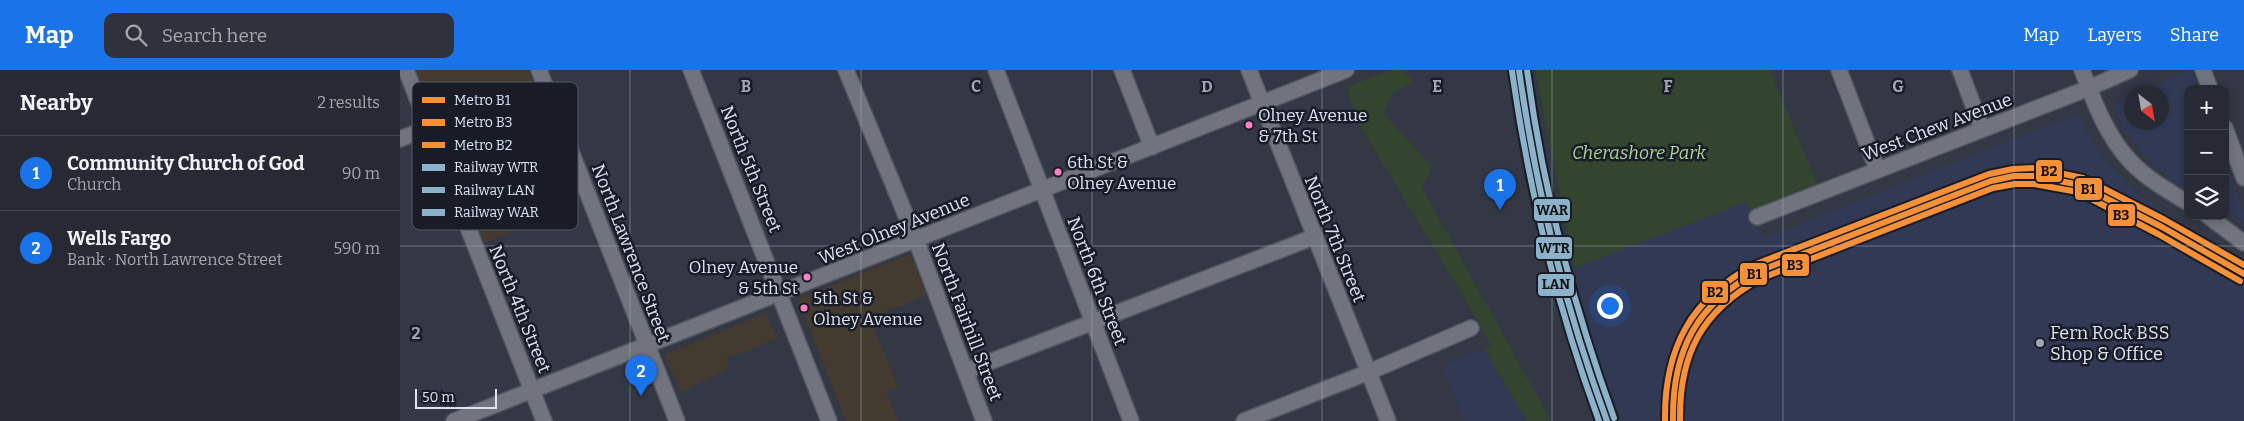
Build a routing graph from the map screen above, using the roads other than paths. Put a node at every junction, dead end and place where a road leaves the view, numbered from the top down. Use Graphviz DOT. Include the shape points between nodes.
graph roads {
  1 [pos="406,70"];
  2 [pos="539,70"];
  3 [pos="691,70"];
  4 [pos="846,70"];
  5 [pos="996,70"];
  6 [pos="1122,70"];
  7 [pos="1249,70"];
  8 [pos="1346,70"];
  9 [pos="1839,70"];
  10 [pos="1960,70"];
  11 [pos="2082,70"];
  12 [pos="2130,70"];
  13 [pos="2203,70"];
  14 [pos="544,82"];
  15 [pos="2209,85"];
  16 [pos="412,86"];
  17 [pos="2089,88"];
  18 [pos="1262,104"];
  19 [pos="1982,129"];
  20 [pos="2226,130"];
  21 [pos="412,134"];
  22 [pos="400,139"];
  23 [pos="1152,147"];
  24 [pos="578,169"];
  25 [pos="1877,169"];
  26 [pos="2244,178"];
  27 [pos="1042,190"];
  28 [pos="2184,201"];
  29 [pos="1757,217"];
  30 [pos="2213,220"];
  31 [pos="469,230"];
  32 [pos="1314,237"];
  33 [pos="916,240"];
  34 [pos="2244,243"];
  35 [pos="780,293"];
  36 [pos="1092,322"];
  37 [pos="1471,328"];
  38 [pos="647,344"];
  39 [pos="966,370"];
  40 [pos="1369,372"];
  41 [pos="532,389"];
  42 [pos="1254,419"];
  43 [pos="454,421"];
  44 [pos="544,421"];
  45 [pos="677,421"];
  46 [pos="829,421"];
  47 [pos="984,421"];
  48 [pos="1131,421"];
  49 [pos="1388,421"];
  1 -- 16 [label="street, North 4th Street"];
  2 -- 14 [label="street, North Lawrence Street"];
  3 -- 35 [label="street, North 5th Street"];
  4 -- 33 [label="street, North Fairhill Street"];
  5 -- 27 [label="street, North 6th Street"];
  6 -- 23 [label="street"];
  7 -- 18 [label="street, North 7th Street"];
  8 -- 18 [label="street, West Olney Avenue"];
  9 -- 25 [label="street"];
  10 -- 19 [label="street"];
  11 -- 17 [label="street"];
  12 -- 17 [label="street, West Chew Avenue"];
  13 -- 15 [label="street"];
  17 -- 19 [label="street, West Chew Avenue"];
  17 -- 28 [label="street" via="2105,126 2131,162"];
  18 -- 23 [label="street, West Olney Avenue"];
  18 -- 32 [label="street, North 7th Street"];
  19 -- 25 [label="street, West Chew Avenue"];
  20 -- 26 [label="street"];
  21 -- 22 [label="street"];
  23 -- 27 [label="street, West Olney Avenue"];
  24 -- 38 [label="street, North Lawrence Street"];
  25 -- 29 [label="street, West Chew Avenue"];
  27 -- 33 [label="street, West Olney Avenue"];
  27 -- 36 [label="street, North 6th Street"];
  30 -- 34 [label="street"];
  31 -- 41 [label="street, North 4th Street"];
  32 -- 36 [label="street"];
  32 -- 40 [label="street, North 7th Street"];
  33 -- 35 [label="street, West Olney Avenue"];
  33 -- 39 [label="street, North Fairhill Street"];
  35 -- 38 [label="street, West Olney Avenue"];
  35 -- 46 [label="street, North 5th Street"];
  36 -- 39 [label="street"];
  36 -- 48 [label="street, North 6th Street"];
  37 -- 40 [label="street"];
  38 -- 41 [label="street, West Olney Avenue"];
  38 -- 45 [label="street, North Lawrence Street"];
  39 -- 47 [label="street, North Fairhill Street"];
  40 -- 42 [label="street"];
  40 -- 49 [label="street, North 7th Street"];
  41 -- 43 [label="street, West Olney Avenue"];
  41 -- 44 [label="street, North 4th Street"];
}
